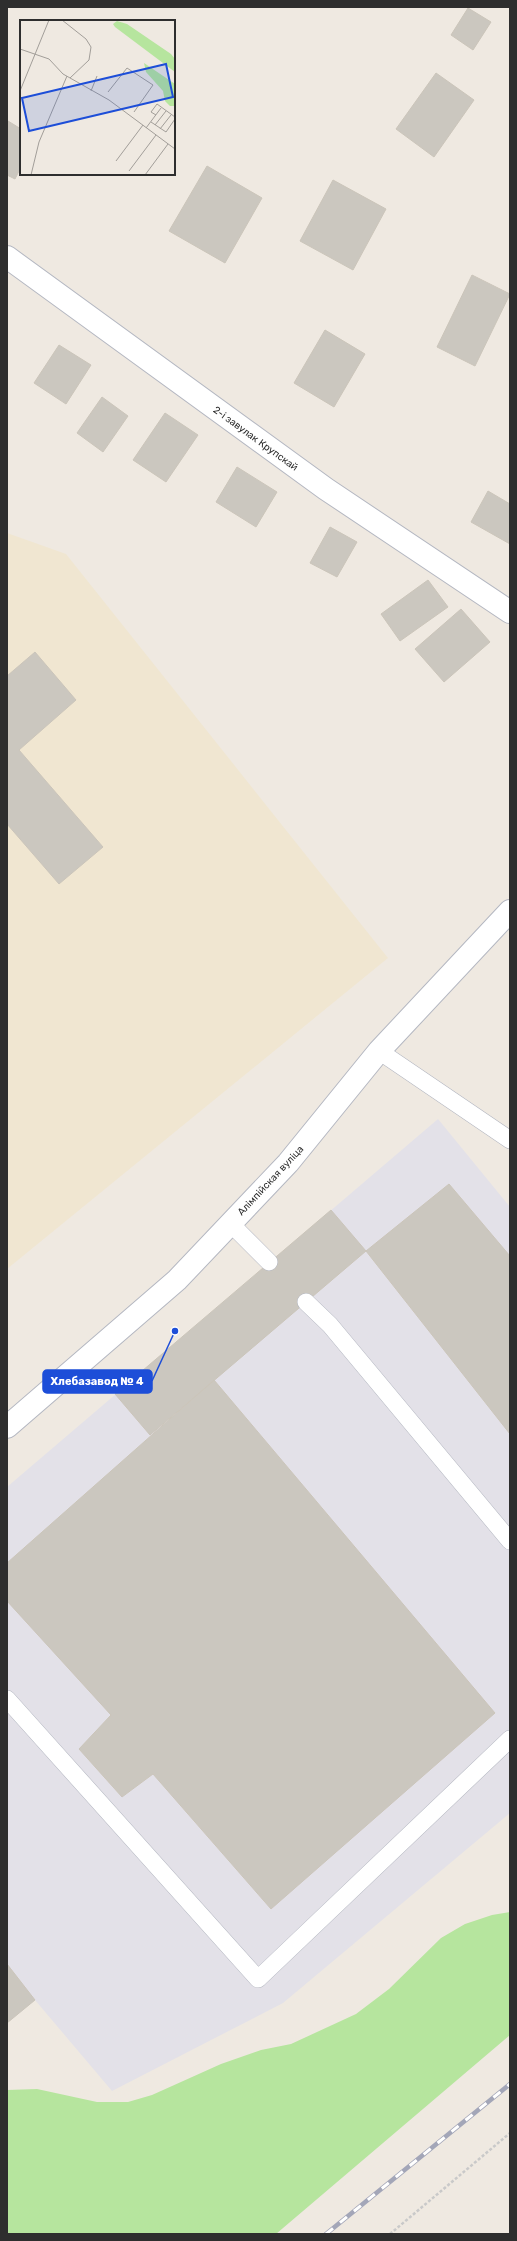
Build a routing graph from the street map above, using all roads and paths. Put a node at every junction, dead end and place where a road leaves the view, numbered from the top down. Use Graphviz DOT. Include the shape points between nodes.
graph roads {
  1 [pos="7,257"];
  2 [pos="510,612"];
  3 [pos="510,911"];
  4 [pos="379,1051"];
  5 [pos="510,1140"];
  6 [pos="230,1223"];
  7 [pos="269,1262"];
  8 [pos="306,1302"];
  9 [pos="7,1427"];
  10 [pos="510,1541"];
  11 [pos="7,1698"];
  12 [pos="510,1739"];
  13 [pos="510,2133"];
  14 [pos="390,2234"];
  1 -- 2 [label="street, 2-і завулак Крупскай" via="326,489"];
  3 -- 4 [label="street, Алімпійская вуліца"];
  4 -- 5 [label="lane"];
  4 -- 6 [label="street, Алімпійская вуліца" via="288,1163"];
  6 -- 7 [label="lane"];
  6 -- 9 [label="street, Алімпійская вуліца" via="177,1280"];
  8 -- 10 [label="lane" via="330,1326"];
  11 -- 12 [label="lane" via="258,1979"];
  13 -- 14 [label="path"];
}
